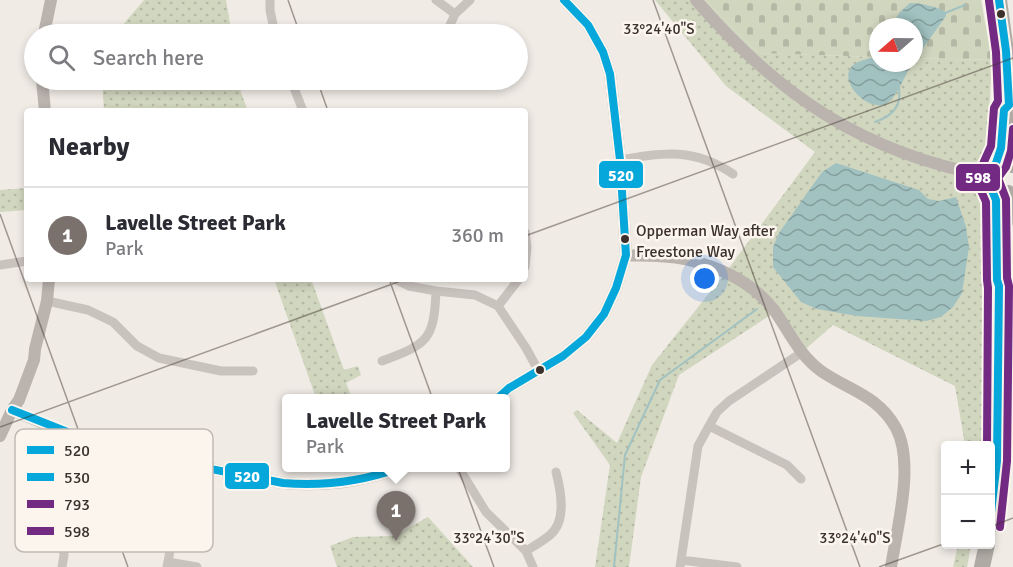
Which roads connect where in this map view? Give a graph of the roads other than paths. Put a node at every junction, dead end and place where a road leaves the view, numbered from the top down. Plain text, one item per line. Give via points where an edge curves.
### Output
1 (51, 0) edge
2 (270, 0) edge
3 (436, 0) edge
4 (470, 0) edge
5 (564, 0) edge
6 (696, 0) edge
7 (999, 0) edge
8 (455, 14) junction
9 (46, 24) edge
10 (273, 24) edge
11 (450, 24) edge
12 (43, 90) edge
13 (295, 90) edge
14 (1008, 105) junction
15 (45, 108) edge
16 (302, 108) edge
17 (1013, 159) edge
18 (620, 160) junction
19 (733, 174) dead end
20 (1002, 180) edge
21 (626, 255) junction
22 (24, 261) edge
23 (0, 265) edge
24 (49, 282) edge
25 (400, 282) edge
26 (517, 282) edge
27 (436, 291) junction
28 (47, 301) junction
29 (498, 306) junction
30 (801, 352) junction
31 (382, 361) dead end
32 (537, 370) junction
33 (253, 371) dead end
34 (503, 394) edge
35 (12, 410) junction
36 (709, 426) junction
37 (57, 429) edge
38 (0, 436) edge
39 (213, 470) edge
40 (386, 472) edge
41 (461, 472) edge
42 (556, 472) dead end
43 (801, 479) dead end
44 (993, 495) edge
45 (986, 549) edge
46 (526, 551) junction
47 (64, 552) edge
48 (168, 564) edge
49 (681, 564) edge
50 (62, 567) edge
51 (197, 567) edge
52 (533, 567) edge
53 (738, 567) edge
54 (891, 567) edge
55 (982, 567) edge

1 - 9 street
2 - 10 street
3 - 8 street
4 - 8 street
5 - 18 street via 588,25 610,74
6 - 20 street via 746,55 817,110 910,156
7 - 14 highway
8 - 11 street
12 - 15 street
13 - 16 street
14 - 17 highway via 1012,110
14 - 20 highway via 1004,110
18 - 19 street via 659,153 686,154 717,163
18 - 21 street
20 - 44 highway via 996,200 999,286
21 - 30 street via 688,259 726,272 762,295
21 - 32 street via 616,288 592,330 563,356
22 - 23 street
24 - 28 street
25 - 27 street
26 - 29 street
27 - 29 street via 475,295
27 - 31 street via 435,319 427,338
28 - 33 street via 88,310 113,322 137,346 159,358 221,371
28 - 35 street via 34,360
29 - 32 street
30 - 36 street via 729,401
30 - 54 street via 820,370 863,393 896,428 904,453 905,476
32 - 34 street
35 - 37 street
35 - 38 street
36 - 43 street via 787,465
36 - 49 street via 699,446
39 - 40 street via 303,484 349,481
41 - 46 street via 486,512
42 - 46 street via 561,492 557,527
45 - 55 highway
46 - 52 street
47 - 50 street
48 - 51 street
49 - 53 street

